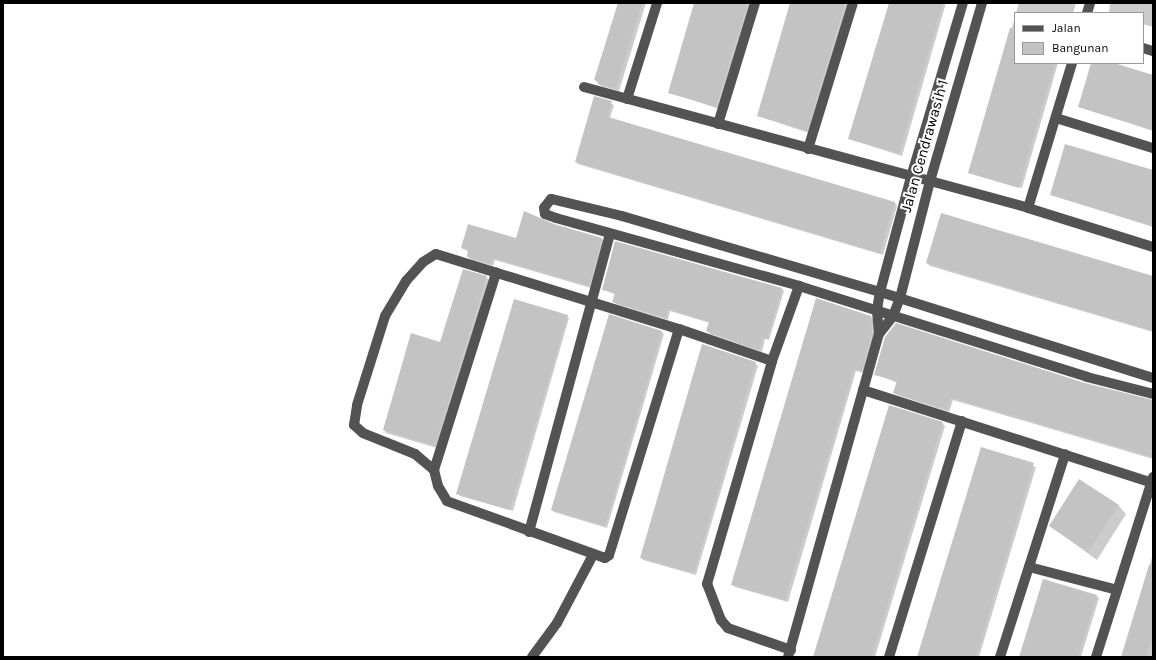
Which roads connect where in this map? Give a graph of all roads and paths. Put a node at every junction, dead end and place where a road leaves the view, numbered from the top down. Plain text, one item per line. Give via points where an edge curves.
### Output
1 (657, 3) edge
2 (755, 3) edge
3 (853, 3) edge
4 (963, 3) edge
5 (982, 3) edge
6 (1072, 64) edge
7 (584, 87) dead end
8 (627, 99) junction
9 (1056, 118) junction
10 (718, 124) junction
11 (1153, 148) edge
12 (808, 149) junction
13 (911, 177) junction
14 (930, 181) junction
15 (1028, 208) junction
16 (610, 234) junction
17 (1153, 246) edge
18 (496, 273) junction
19 (799, 286) junction
20 (880, 292) junction
21 (900, 298) junction
22 (590, 302) junction
23 (877, 310) junction
24 (894, 316) junction
25 (679, 329) junction
26 (878, 334) junction
27 (772, 361) junction
28 (1153, 378) edge
29 (863, 390) junction
30 (1153, 394) edge
31 (962, 421) junction
32 (1065, 454) junction
33 (434, 470) junction
34 (1152, 481) edge
35 (529, 532) junction
36 (592, 555) junction
37 (1029, 567) junction
38 (1117, 590) junction
39 (790, 653) edge
40 (532, 657) edge
41 (889, 657) edge
42 (1000, 657) edge
43 (1096, 657) edge

1 - 8 street
2 - 10 street
3 - 12 street
4 - 13 street, Jalan Cendrawasih 1
5 - 14 street, Jalan Cendrawasih 1
6 - 9 street
7 - 8 street
8 - 10 street
9 - 11 street
9 - 15 street
10 - 12 street
12 - 13 street
13 - 14 street
13 - 20 street, Jalan Cendrawasih 1
14 - 15 street
14 - 21 street, Jalan Cendrawasih 1
15 - 17 street
16 - 19 street
16 - 20 street via 549,216 544,214 544,208 551,199 622,216
16 - 22 street
18 - 22 street
18 - 33 street
18 - 33 street via 436,254 423,262 406,281 385,316 373,353 354,425 363,433 414,454
19 - 23 street
19 - 27 street
20 - 21 street
20 - 23 street, Jalan Cendrawasih 1
21 - 24 street, Jalan Cendrawasih 1
21 - 28 street
22 - 25 street
22 - 35 street
23 - 24 street
23 - 26 street, Jalan Cendrawasih 1
24 - 26 street
24 - 30 street via 1087,377
25 - 27 street
25 - 36 street via 610,556 605,558
26 - 29 street
27 - 39 street via 707,584 721,620 728,628
29 - 31 street
29 - 39 street
31 - 32 street
31 - 41 street
32 - 34 street
32 - 37 street
33 - 35 street via 438,486 447,501
34 - 38 street
35 - 36 street
36 - 40 street via 557,623
37 - 38 street
37 - 42 street
38 - 43 street

